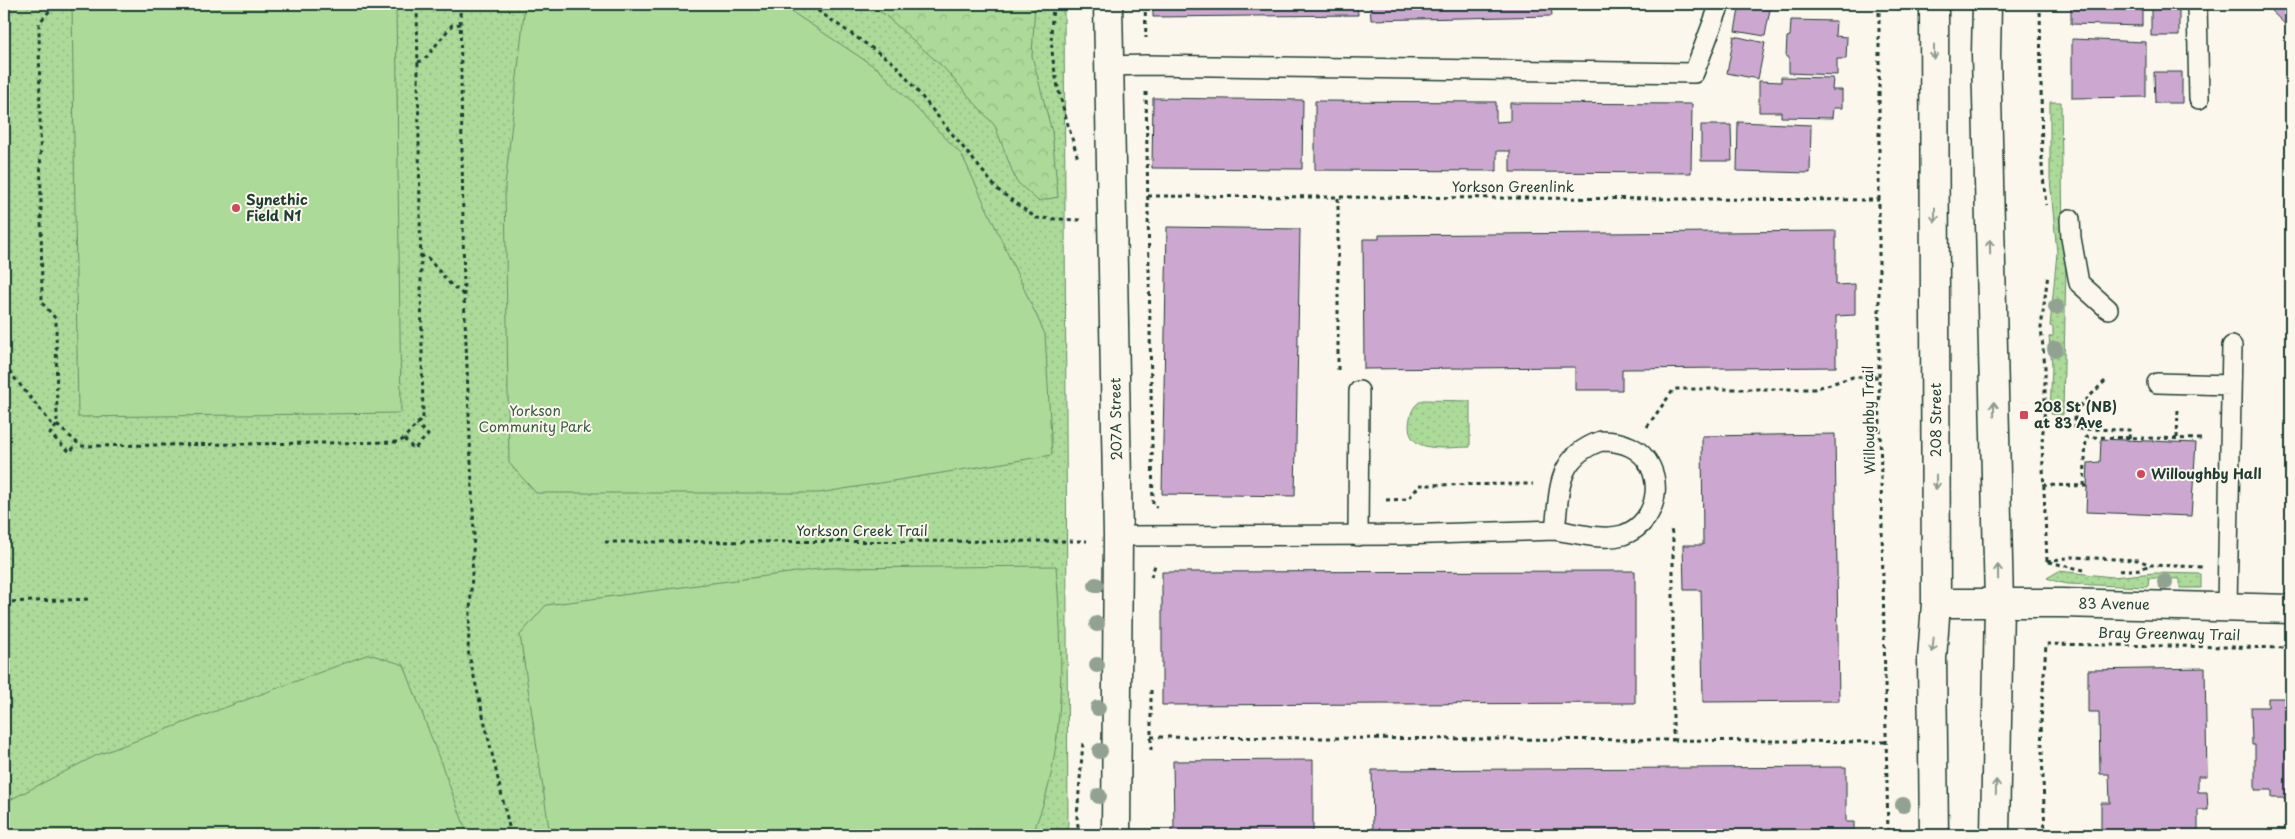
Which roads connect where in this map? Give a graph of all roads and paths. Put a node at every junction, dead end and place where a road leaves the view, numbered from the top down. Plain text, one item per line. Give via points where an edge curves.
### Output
1 (52, 4) edge
2 (417, 4) edge
3 (460, 4) edge
4 (803, 4) edge
5 (1054, 4) edge
6 (1108, 4) edge
7 (1146, 4) edge
8 (1720, 4) edge
9 (1879, 4) edge
10 (1934, 4) edge
11 (1987, 4) edge
12 (2040, 4) edge
13 (2197, 4) edge
14 (462, 24) junction
15 (418, 62) junction
16 (1146, 65) junction
17 (1110, 66) junction
18 (2198, 99) dead end
19 (1079, 163) dead end
20 (1148, 196) junction
21 (1338, 198) junction
22 (1879, 200) junction
23 (2047, 213) dead end
24 (2070, 218) dead end
25 (1088, 220) dead end
26 (420, 255) junction
27 (2048, 269) dead end
28 (464, 295) junction
29 (2108, 308) dead end
30 (2232, 346) dead end
31 (4, 366) edge
32 (1338, 375) dead end
33 (1880, 377) junction
34 (2105, 381) dead end
35 (2157, 382) dead end
36 (2231, 385) junction
37 (1359, 391) dead end
38 (2179, 400) dead end
39 (417, 424) junction
40 (1639, 425) dead end
41 (56, 427) junction
42 (1647, 428) junction
43 (71, 431) dead end
44 (1652, 434) dead end
45 (68, 435) junction
46 (2130, 438) junction
47 (2178, 438) junction
48 (404, 439) junction
49 (2212, 439) dead end
50 (77, 444) junction
51 (1632, 447) junction
52 (1540, 484) dead end
53 (2043, 485) junction
54 (1359, 501) junction
55 (1163, 507) dead end
56 (1670, 521) dead end
57 (1554, 530) junction
58 (1087, 533) dead end
59 (1118, 536) junction
60 (1358, 536) junction
61 (1086, 541) junction
62 (605, 542) dead end
63 (1086, 551) dead end
64 (1157, 560) dead end
65 (2047, 561) junction
66 (2151, 564) junction
67 (2227, 568) junction
68 (2087, 570) dead end
69 (2113, 571) dead end
70 (1151, 584) dead end
71 (91, 599) dead end
72 (4, 602) edge
73 (1936, 603) junction
74 (1999, 603) junction
75 (2227, 606) junction
76 (2291, 609) edge
77 (2291, 648) edge
78 (1151, 680) dead end
79 (1084, 734) dead end
80 (1151, 737) junction
81 (1674, 740) junction
82 (1886, 742) junction
83 (1150, 757) dead end
84 (511, 835) edge
85 (1079, 835) edge
86 (1116, 835) edge
87 (1888, 835) edge
88 (1934, 835) edge
89 (1995, 835) edge
90 (2045, 835) edge

1 - 41 path via 38,23 42,304 56,319
2 - 15 path
3 - 14 path
4 - 25 path via 814,8 895,64 998,190 1036,218
5 - 19 path via 1050,33 1055,75
6 - 17 main road, 207A Street
7 - 16 path
8 - 16 lane via 1694,73
9 - 22 path, Willoughby Trail
10 -> 73 main road, 208 Street
74 -> 11 main road
12 - 23 path via 2042,166
13 - 18 lane
14 - 15 path via 452,26 424,60
14 - 28 path
15 - 26 path
16 - 17 lane
16 - 20 path
17 - 59 main road, 207A Street
20 - 21 path, Yorkson Greenlink
20 - 55 path via 1153,506
21 - 22 path, Yorkson Greenlink
21 - 32 path
22 - 33 path, Willoughby Trail
24 - 29 lane via 2079,283
26 - 28 path via 427,257
26 - 39 path via 423,418
27 - 53 path via 2042,328 2046,406 2042,442
28 - 84 path via 474,534 468,651
30 - 36 lane
31 - 41 path
33 - 42 path via 1853,377 1814,389 1674,389
33 - 82 path, Willoughby Trail
34 - 46 path via 2075,411 2075,429 2130,430
35 - 36 lane
36 - 67 lane
37 - 54 lane
38 - 47 path
39 - 48 path via 409,429
39 - 48 path via 428,435 414,449
40 - 42 path
41 - 45 path
41 - 50 path via 50,434 70,452
42 - 44 path
42 - 51 path
43 - 45 path
45 - 50 path
46 - 47 path
46 - 53 path via 2086,437 2086,486
47 - 49 path
48 - 50 path via 400,442
51 - 57 lane via 1601,441 1573,456 1564,470
51 - 57 lane via 1644,457 1656,485 1649,515 1638,527 1609,537
52 - 54 path via 1420,486 1408,499
53 - 65 path
54 - 60 lane
56 - 81 path via 1673,540
57 - 60 lane
58 - 61 path
59 - 60 lane
59 - 61 path, Yorkson Creek Trail
59 - 86 main road, 207A Street
61 - 62 path, Yorkson Creek Trail
61 - 63 path
64 - 70 path
65 - 66 path via 2073,557 2138,560
65 - 68 path
66 - 67 path
66 - 69 path via 2140,569
67 - 75 lane
71 - 72 path
73 - 74 main road, 83 Avenue
73 -> 88 main road, 208 Street via 1932,659
74 - 75 main road, 83 Avenue
89 -> 74 main road
75 - 76 main road, 83 Avenue
77 - 90 path, Bray Greenway Trail via 2046,644 2041,722
78 - 80 path
79 - 85 path via 1077,817
80 - 81 path
80 - 83 path
81 - 82 path
82 - 87 path, Willoughby Trail

